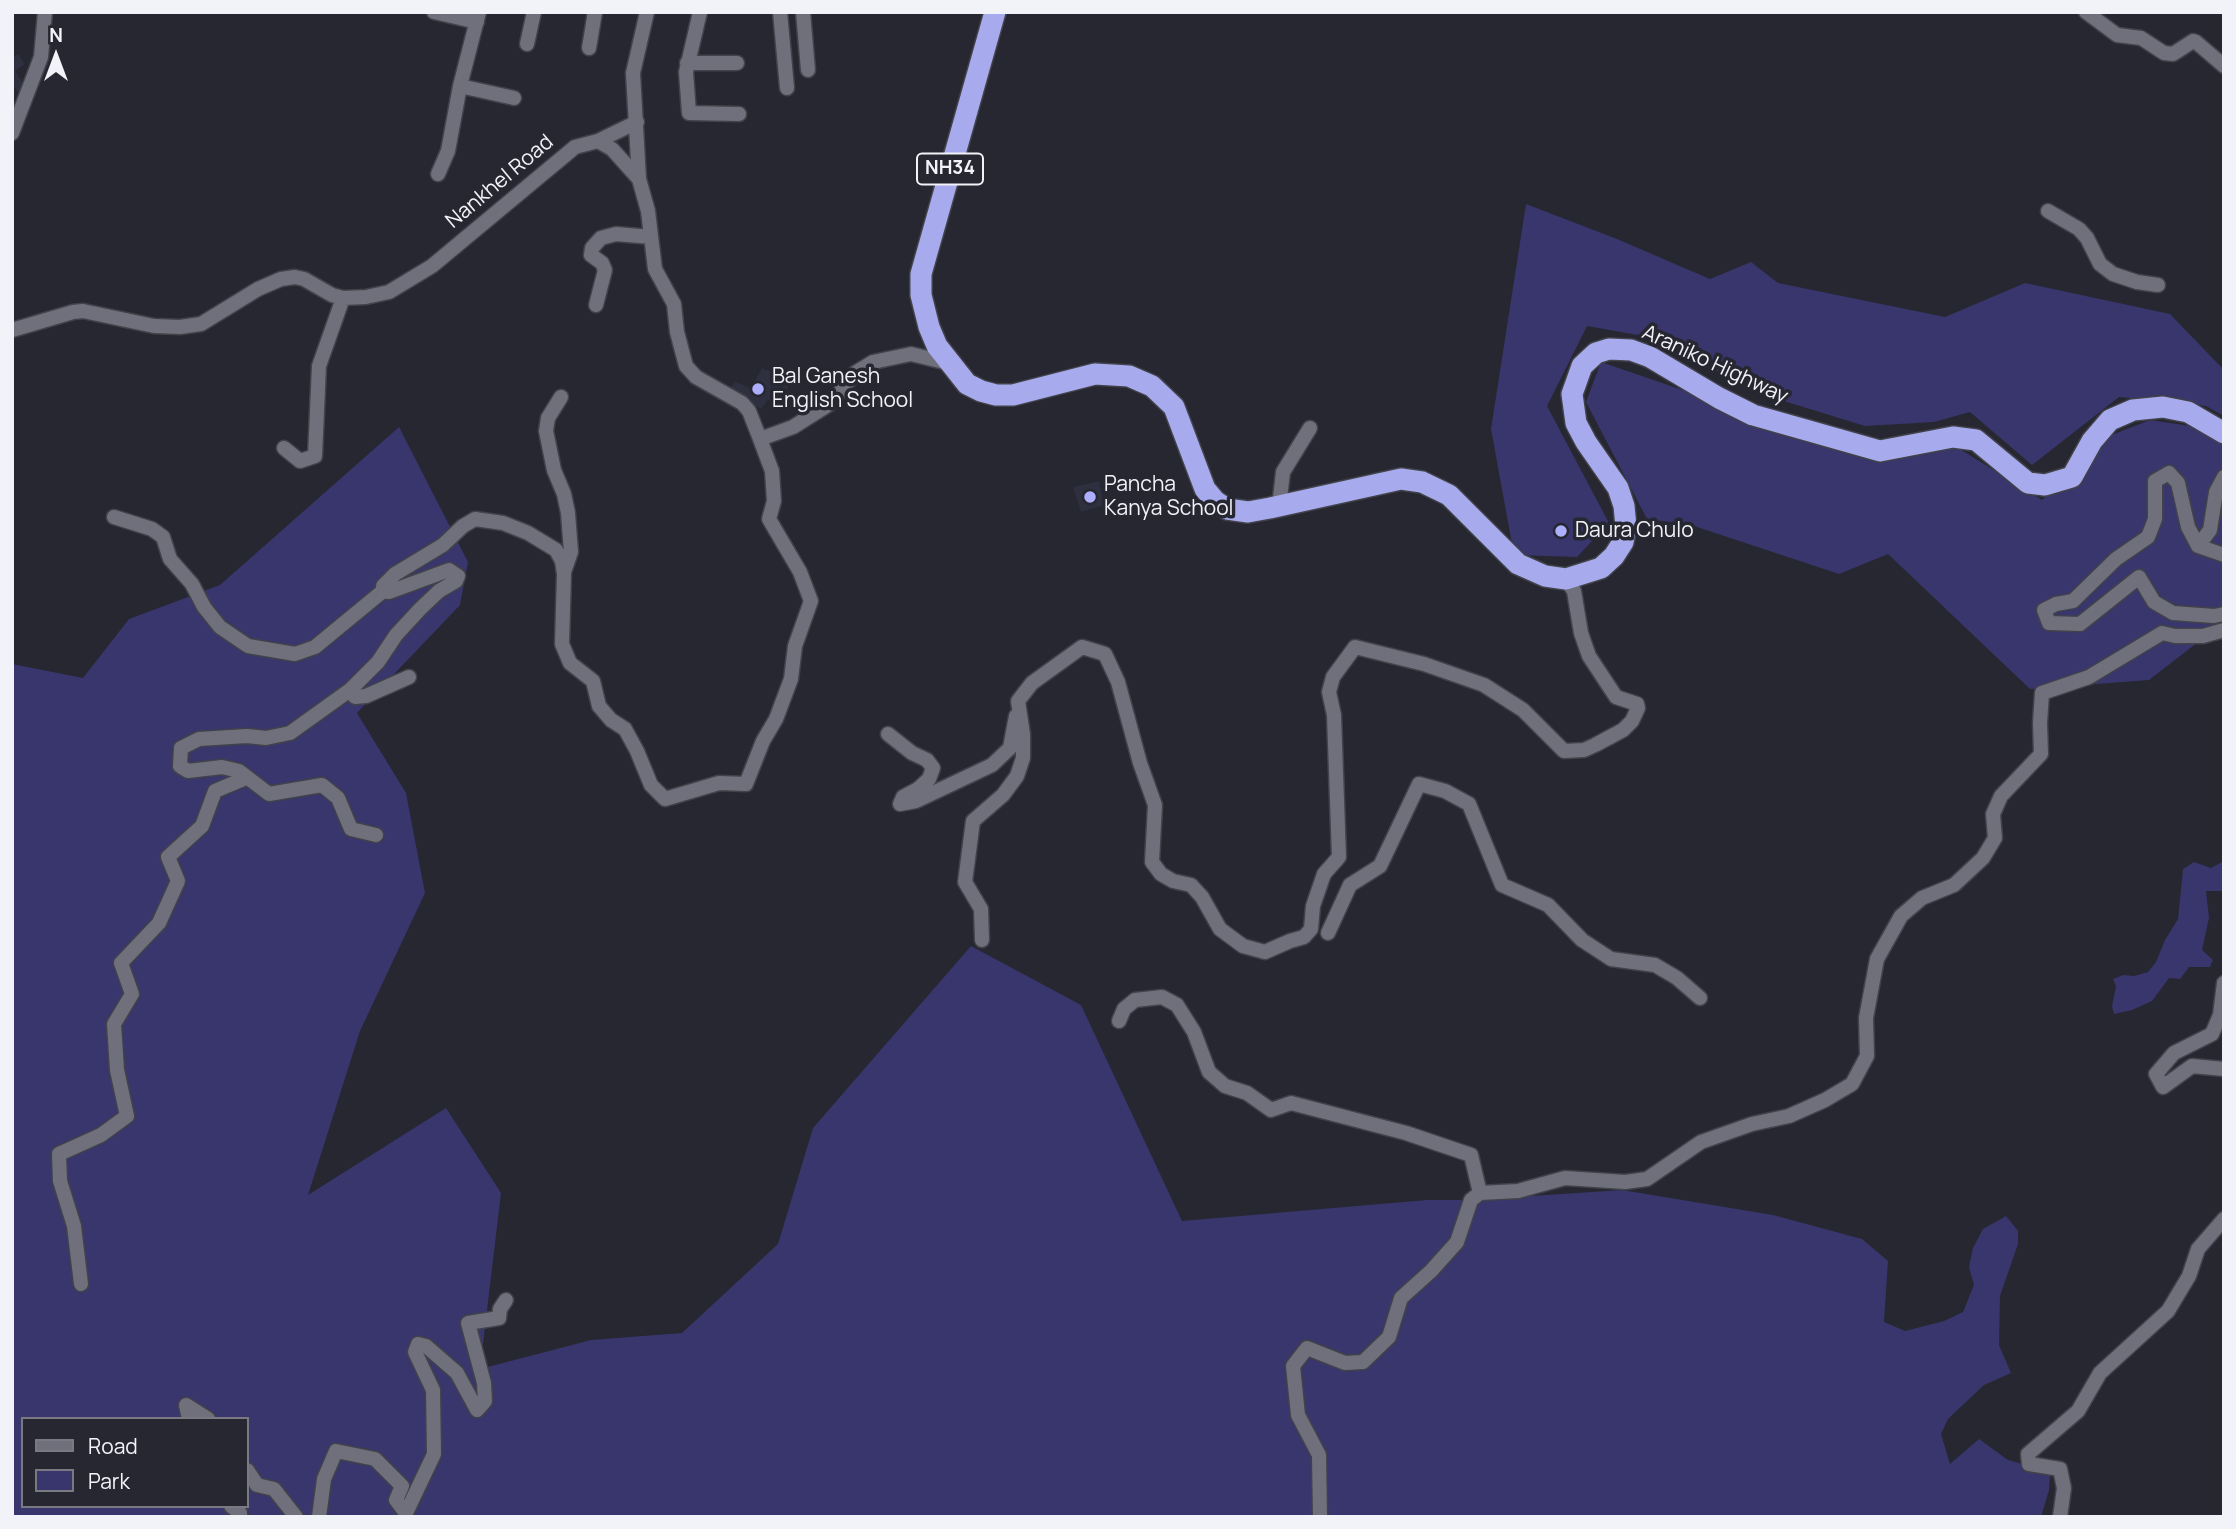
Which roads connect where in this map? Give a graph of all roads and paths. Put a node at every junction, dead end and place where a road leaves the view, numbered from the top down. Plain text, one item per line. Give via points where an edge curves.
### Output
1 (45, 12) edge
2 (434, 12) edge
3 (534, 12) edge
4 (595, 12) edge
5 (647, 12) edge
6 (700, 12) edge
7 (780, 12) edge
8 (803, 12) edge
9 (995, 12) edge
10 (2086, 12) edge
11 (478, 17) edge
12 (527, 44) dead end
13 (589, 48) dead end
14 (687, 63) junction
15 (737, 63) dead end
16 (2224, 66) edge
17 (808, 70) dead end
18 (460, 86) junction
19 (787, 88) dead end
20 (514, 98) dead end
21 (739, 114) dead end
22 (637, 122) junction
23 (12, 133) edge
24 (598, 141) junction
25 (438, 174) dead end
26 (639, 179) junction
27 (2048, 211) dead end
28 (651, 237) junction
29 (2158, 285) dead end
30 (343, 298) junction
31 (596, 305) dead end
32 (12, 330) edge
33 (948, 363) junction
34 (561, 397) dead end
35 (1310, 428) dead end
36 (2224, 433) edge
37 (760, 439) junction
38 (284, 448) dead end
39 (2224, 477) edge
40 (1279, 506) junction
41 (114, 517) dead end
42 (2198, 546) junction
43 (2224, 555) edge
44 (564, 574) junction
45 (1566, 579) junction
46 (383, 591) junction
47 (2224, 614) edge
48 (2224, 630) edge
49 (409, 677) dead end
50 (350, 690) junction
51 (1018, 701) junction
52 (888, 734) dead end
53 (246, 778) junction
54 (376, 835) dead end
55 (1328, 933) dead end
56 (982, 940) dead end
57 (2224, 983) edge
58 (1700, 998) dead end
59 (1119, 1021) dead end
60 (2224, 1069) edge
61 (1480, 1194) junction
62 (2224, 1219) edge
63 (81, 1284) dead end
64 (506, 1300) dead end
65 (189, 1417) edge
66 (205, 1417) edge
67 (248, 1472) edge
68 (296, 1517) edge
69 (319, 1517) edge
70 (1320, 1517) edge
71 (2060, 1517) edge

1 - 23 street via 41,57
2 - 11 street
3 - 12 street
4 - 13 street
5 - 22 street via 632,73
6 - 14 street
7 - 19 street
8 - 17 street
9 - 33 highway, NH34 via 921,274 929,327
10 - 16 street via 2117,35 2141,38 2164,53 2173,54 2196,42
11 - 18 street
14 - 15 street
14 - 21 street via 689,113
18 - 20 street
18 - 25 street via 448,151
22 - 24 street, Nankhel Road
22 - 26 street
24 - 26 street via 612,149
24 - 30 street, Nankhel Road via 575,147 432,266 389,292
26 - 28 street
27 - 29 street via 2079,229 2100,264 2113,274
28 - 31 street via 616,234 601,238 592,248 591,255 605,270
28 - 37 street via 655,269 674,304 686,366 750,411
30 - 32 street via 295,277 258,289 201,324 154,326 83,311
30 - 38 street via 319,366 315,456 300,461
33 - 37 street via 911,354 873,362 855,373 831,403 793,427
33 - 40 highway, NH34 via 967,384 996,395 1013,395 1095,374 1138,379 1174,407 1196,470 1215,501 1237,511
34 - 44 street via 546,431 570,534 571,552
35 - 40 street via 1283,472
36 - 45 highway, Araniko Highway via 2188,412 2163,407 2133,410 2110,420 2071,477 2045,485 2028,483 1976,440 1953,437 1880,452 1752,415 1650,357 1609,349 1595,353 1582,366 1572,394 1576,423 1618,488 1626,527 1623,542 1601,568
37 - 44 street via 772,471 774,501 769,519 811,601 795,646 791,679 746,784 719,783 665,799 651,785 625,729 598,706 593,681 570,663 562,645
39 - 42 street via 2216,492 2210,530
40 - 45 highway, NH34 via 1401,478 1422,482 1449,495 1518,564
41 - 46 street via 152,528 163,537 170,559 192,584 204,607 220,627 248,646 295,654 315,647
42 - 43 street
42 - 47 street via 2188,527 2178,483 2169,473 2155,481 2155,519 2148,537 2116,559 2073,601 2044,610 2049,623 2080,624 2139,577 2154,602 2173,613
44 - 46 street via 562,561 548,544 503,523 475,519 395,575
45 - 51 street via 1574,591 1589,656 1616,697 1637,704 1632,721 1595,746 1564,751 1523,710 1484,685 1355,647 1333,677 1329,692 1334,715 1339,857 1324,874 1311,929 1304,937 1265,952 1243,946 1220,929 1191,885 1161,874 1152,862 1155,806 1118,681 1105,654 1082,647 1032,683
46 - 50 street via 449,570 458,576 420,609
48 - 61 street via 2203,636 2162,633 2090,677 2042,693 2041,754 2001,796 1993,814 1995,838 1983,858 1954,885 1922,898 1901,916 1877,959 1866,1018 1867,1056 1852,1084 1789,1116 1701,1142 1647,1179 1564,1178 1518,1191
49 - 50 street via 366,696 355,697
50 - 53 street via 290,733 198,739 181,748 180,766 188,771 222,767
51 - 52 street via 1010,748 992,765 916,801 900,804 929,779 933,768
51 - 56 street via 1023,758 1017,776 973,821 968,849 965,882 981,909
53 - 54 street via 269,794 322,785 338,798 351,829
53 - 63 street via 215,791 202,826 168,857 178,881 159,923 121,963 132,994 114,1024 127,1116 101,1135 59,1154 60,1181 74,1226
55 - 58 street via 1350,885 1380,866 1419,784 1469,804 1502,885 1548,905 1582,940 1611,959 1655,965
57 - 60 street via 2221,1015 2212,1034 2174,1053 2156,1074 2163,1087 2192,1066
59 - 61 street via 1135,1000 1162,997 1177,1005 1194,1032 1209,1072 1225,1086 1247,1093 1270,1110 1291,1103 1406,1133 1471,1156
61 - 70 street via 1471,1200 1457,1242 1401,1298 1389,1337 1363,1362 1345,1363 1307,1348 1293,1366 1298,1415 1319,1455
62 - 71 street via 2198,1250 2168,1311 2100,1373 2078,1411 2028,1454 2029,1464 2060,1469 2064,1488
64 - 69 street via 499,1318 468,1323 484,1383 485,1401 477,1410 457,1373 418,1344 415,1352 433,1390 434,1454 405,1513 396,1500 402,1486 374,1459 336,1451 324,1479
65 - 66 street via 187,1405
67 - 68 street via 257,1485 274,1489

